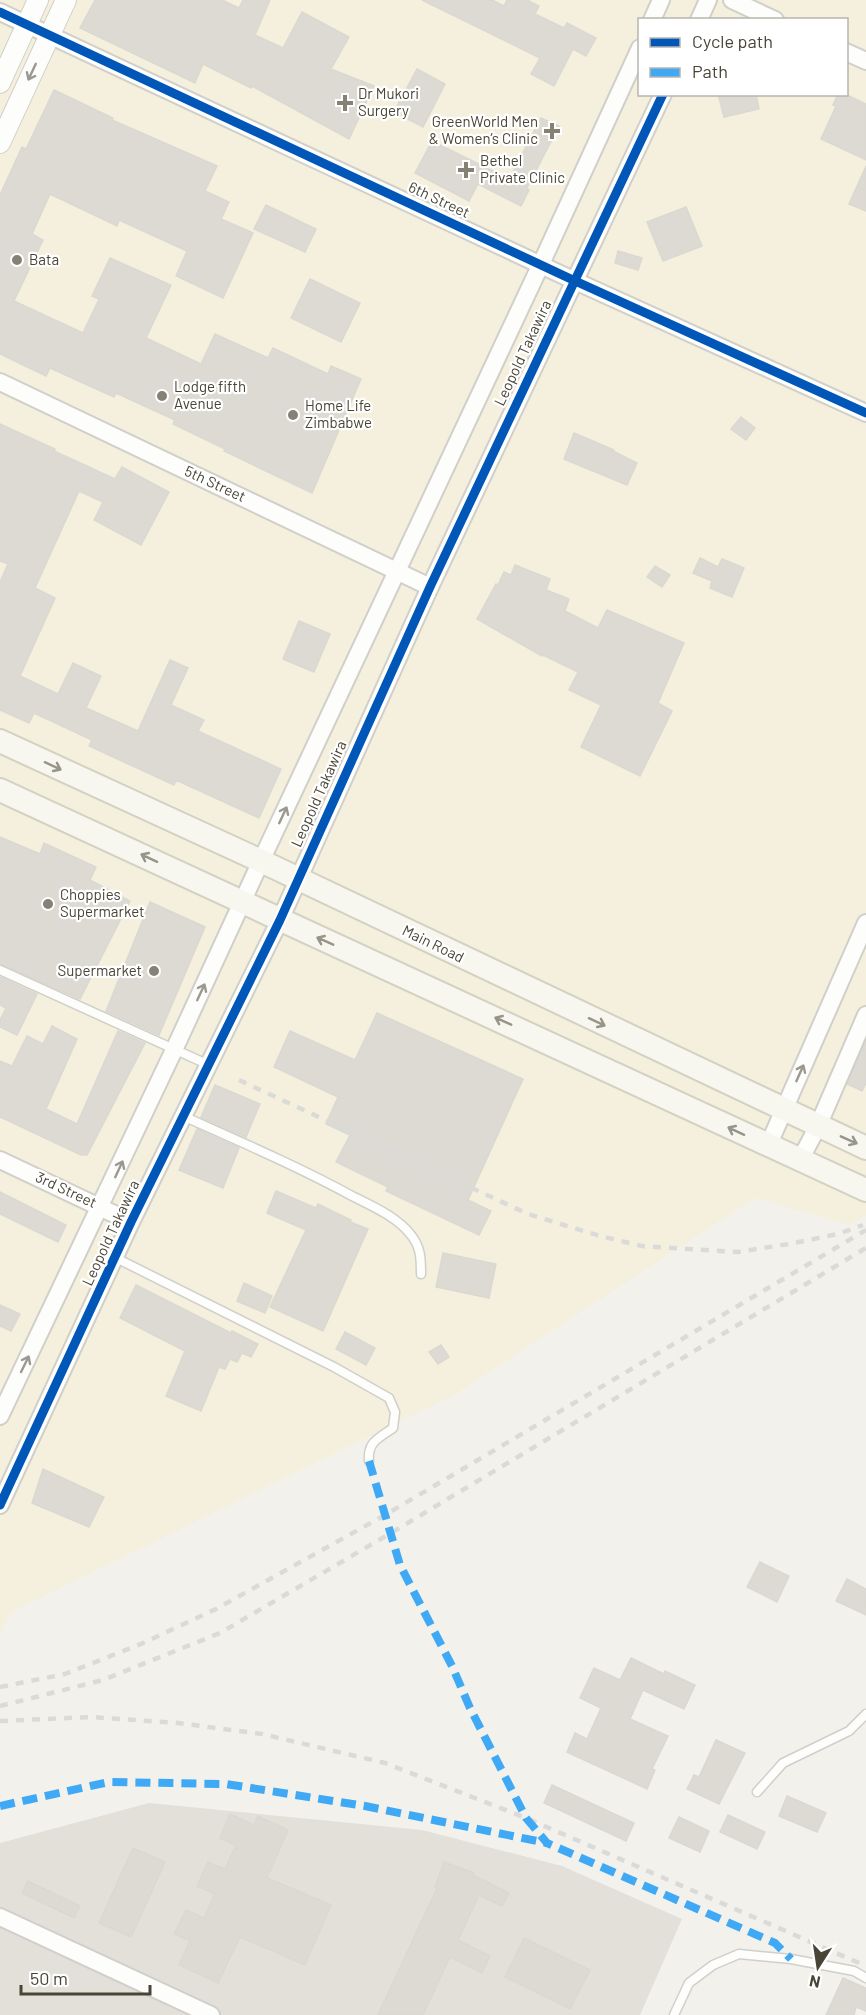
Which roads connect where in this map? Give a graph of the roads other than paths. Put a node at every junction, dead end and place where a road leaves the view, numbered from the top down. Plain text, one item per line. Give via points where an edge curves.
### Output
1 (38, 0) edge
2 (66, 0) edge
3 (661, 0) edge
4 (708, 0) edge
5 (732, 0) edge
6 (0, 12) edge
7 (653, 18) edge
8 (700, 18) edge
9 (771, 18) edge
10 (27, 24) junction
11 (50, 35) junction
12 (638, 50) edge
13 (848, 53) edge
14 (866, 61) edge
15 (0, 83) edge
16 (662, 96) edge
17 (0, 143) edge
18 (541, 264) junction
19 (573, 280) junction
20 (0, 382) edge
21 (866, 413) edge
22 (398, 570) junction
23 (430, 587) junction
24 (0, 741) edge
25 (0, 790) edge
26 (261, 861) junction
27 (297, 879) junction
28 (243, 902) junction
29 (280, 920) junction
30 (866, 923) edge
31 (861, 949) edge
32 (0, 970) edge
33 (566, 1007) junction
34 (866, 1015) edge
35 (546, 1041) junction
36 (174, 1050) junction
37 (208, 1065) junction
38 (784, 1110) junction
39 (183, 1116) junction
40 (818, 1126) junction
41 (768, 1146) junction
42 (866, 1148) edge
43 (0, 1160) edge
44 (800, 1160) junction
45 (866, 1190) edge
46 (101, 1206) junction
47 (131, 1222) junction
48 (116, 1258) junction
49 (421, 1274) dead end
50 (0, 1416) edge
51 (369, 1461) dead end
52 (0, 1505) edge
53 (866, 1714) edge
54 (757, 1792) dead end
55 (0, 1917) edge
56 (866, 1978) edge
57 (211, 2015) edge
58 (674, 2015) edge

1 - 10 street
2 - 11 street
3 - 7 street
4 - 8 street
5 - 9 street
6 - 10 street, 6th Street
10 - 11 street, 6th Street
10 - 15 street
11 -> 17 street
11 - 18 street, 6th Street
12 - 18 street, Leopold Takawira
13 - 14 street
16 - 19 street, Leopold Takawira
18 - 19 street, 6th Street
18 - 22 street, Leopold Takawira
19 - 21 street, 6th Street
19 - 23 street, Leopold Takawira
20 - 22 street, 5th Street
22 - 23 street, 5th Street
26 -> 22 street, Leopold Takawira
23 - 27 street, Leopold Takawira
24 -> 26 main road, Main Road
28 -> 25 main road
26 - 27 main road, Main Road
26 - 28 street, Leopold Takawira
27 - 29 street, Leopold Takawira
27 - 33 main road, Main Road
28 - 29 main road
36 -> 28 street, Leopold Takawira
35 -> 29 main road
29 - 37 street, Leopold Takawira
30 - 31 street
38 -> 31 street
32 - 36 lane
33 - 35 main road
33 -> 38 main road, Main Road
34 - 40 street
41 -> 35 main road
36 - 37 lane
46 -> 36 street, Leopold Takawira
37 - 39 street, Leopold Takawira
38 - 40 main road, Main Road
38 - 41 street
39 - 47 street, Leopold Takawira
39 - 49 lane via 321,1179 400,1224 419,1250
40 -> 42 main road, Main Road
40 - 44 street
41 - 44 main road
43 - 46 street, 3rd Street
44 - 45 main road
46 - 47 street, 3rd Street
50 -> 46 street, Leopold Takawira
47 - 48 street, Leopold Takawira
48 - 51 lane via 389,1398 395,1412 393,1428 374,1442 368,1452
48 - 52 street, Leopold Takawira
53 - 54 lane via 849,1731 783,1763
55 - 57 street
56 - 58 lane via 854,1971 802,1961 740,1954 713,1965 689,1983

